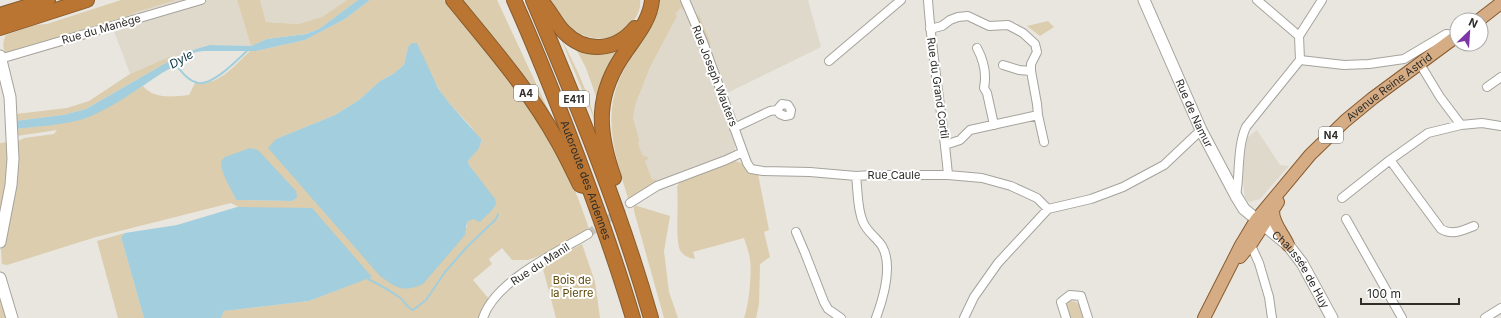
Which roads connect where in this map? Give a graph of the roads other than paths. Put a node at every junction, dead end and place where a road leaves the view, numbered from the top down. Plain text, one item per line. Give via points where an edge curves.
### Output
1 (48, 0) edge
2 (87, 0) edge
3 (201, 0) edge
4 (453, 0) edge
5 (514, 0) edge
6 (533, 0) edge
7 (540, 0) edge
8 (645, 0) edge
9 (652, 0) edge
10 (685, 0) edge
11 (901, 0) edge
12 (928, 0) edge
13 (1144, 0) edge
14 (1258, 0) edge
15 (1322, 0) edge
16 (1501, 3) edge
17 (1489, 12) edge
18 (0, 15) edge
19 (15, 23) junction
20 (0, 28) edge
21 (930, 29) junction
22 (1449, 35) edge
23 (1299, 36) junction
24 (0, 37) edge
25 (1449, 42) edge
26 (977, 48) dead end
27 (0, 58) edge
28 (1300, 60) junction
29 (829, 61) dead end
30 (1420, 64) junction
31 (1003, 65) dead end
32 (1031, 71) junction
33 (1501, 77) edge
34 (1487, 87) dead end
35 (777, 110) dead end
36 (1038, 115) junction
37 (994, 124) junction
38 (1461, 125) junction
39 (1501, 126) edge
40 (734, 128) junction
41 (1201, 130) junction
42 (1044, 142) dead end
43 (945, 145) junction
44 (743, 152) junction
45 (1390, 160) junction
46 (948, 175) junction
47 (856, 176) junction
48 (1292, 176) junction
49 (590, 187) junction
50 (1236, 196) junction
51 (1342, 198) dead end
52 (612, 200) junction
53 (630, 204) tunnel mouth
54 (1048, 209) junction
55 (1273, 211) junction
56 (1346, 219) dead end
57 (1260, 223) junction
58 (1474, 226) dead end
59 (796, 232) dead end
60 (588, 234) tunnel mouth
61 (1249, 239) junction
62 (0, 242) edge
63 (1288, 245) junction
64 (0, 279) edge
65 (1501, 308) edge
66 (12, 318) edge
67 (483, 318) edge
68 (633, 318) edge
69 (651, 318) edge
70 (840, 318) edge
71 (876, 318) edge
72 (964, 318) edge
73 (1066, 318) edge
74 (1088, 318) edge
75 (1204, 318) edge
76 (1272, 318) edge
77 (1332, 318) edge
78 (1402, 318) edge
79 (1485, 318) edge

1 - 18 highway
2 - 19 highway
3 - 27 street, Rue du Manège
4 - 49 highway, A4 via 532,101 558,141 580,185
5 - 49 highway, Autoroute des Ardennes / E411
6 - 52 highway, Autoroute des Ardennes / E411 via 568,82
7 - 8 highway via 570,38 600,47 614,45 630,34 641,19
9 - 52 highway via 646,22 608,83 602,110 606,154 618,190
10 - 40 street, Rue Joseph Wauters
11 - 29 street
12 - 21 street, Rue du Grand Cortil
13 - 41 street, Rue de Namur
14 - 23 street
15 - 23 street
16 - 17 main road
19 - 20 highway
19 - 24 street
21 - 32 street via 958,17 968,16 989,26 1008,25 1023,33 1035,44 1037,52
21 - 43 street, Rue du Grand Cortil
22 - 28 street via 1404,59 1344,65
23 - 28 street
25 - 30 main road, Avenue Reine Astrid / N4
26 - 37 street via 982,57 986,75 984,88
27 - 62 street via 9,88 13,148 13,170
28 - 50 street via 1246,126 1242,135
30 - 38 street
30 - 48 main road, Avenue Reine Astrid / N4 via 1345,121
31 - 32 street
32 - 36 street
33 - 34 street
35 - 40 street
36 - 37 street
36 - 42 street
37 - 43 street via 970,130 960,140
38 - 39 street via 1482,123
38 - 45 street via 1428,133
40 - 44 street, Rue Joseph Wauters
41 - 50 street, Rue de Namur
41 - 54 street via 1164,165 1136,181 1091,199
43 - 46 street, Rue du Grand Cortil
44 - 47 street, Rue Caule via 749,166 754,170
44 - 53 street via 657,186
45 - 51 street
45 - 58 street via 1441,229 1449,233
46 - 47 street, Rue Caule
46 - 54 street, Rue Caule via 982,178 1012,186 1037,198
47 - 71 street via 860,215 870,234 884,250 885,257 885,286
48 - 55 main road, Avenue Reine Astrid / N4
48 - 57 main road, Avenue Reine Astrid / N4
49 - 68 highway, Autoroute des Ardennes / E411
50 - 57 street, Rue de Namur via 1244,209
52 - 69 highway, Autoroute des Ardennes / E411
54 - 72 street via 998,263 974,297
55 - 57 main road, Avenue Reine Astrid / N4
55 - 63 main road via 1273,219
56 - 78 street
57 - 61 main road, N4
57 - 63 street, Chaussée de Huy
59 - 70 street via 824,302 828,309
60 - 67 street, Rue du Manil via 512,281 491,301
61 - 75 main road, N4
61 - 76 street via 1269,297
63 - 77 street, Chaussée de Huy via 1302,263
64 - 66 street
65 - 79 street
73 - 74 street via 1061,302 1070,295 1081,296

